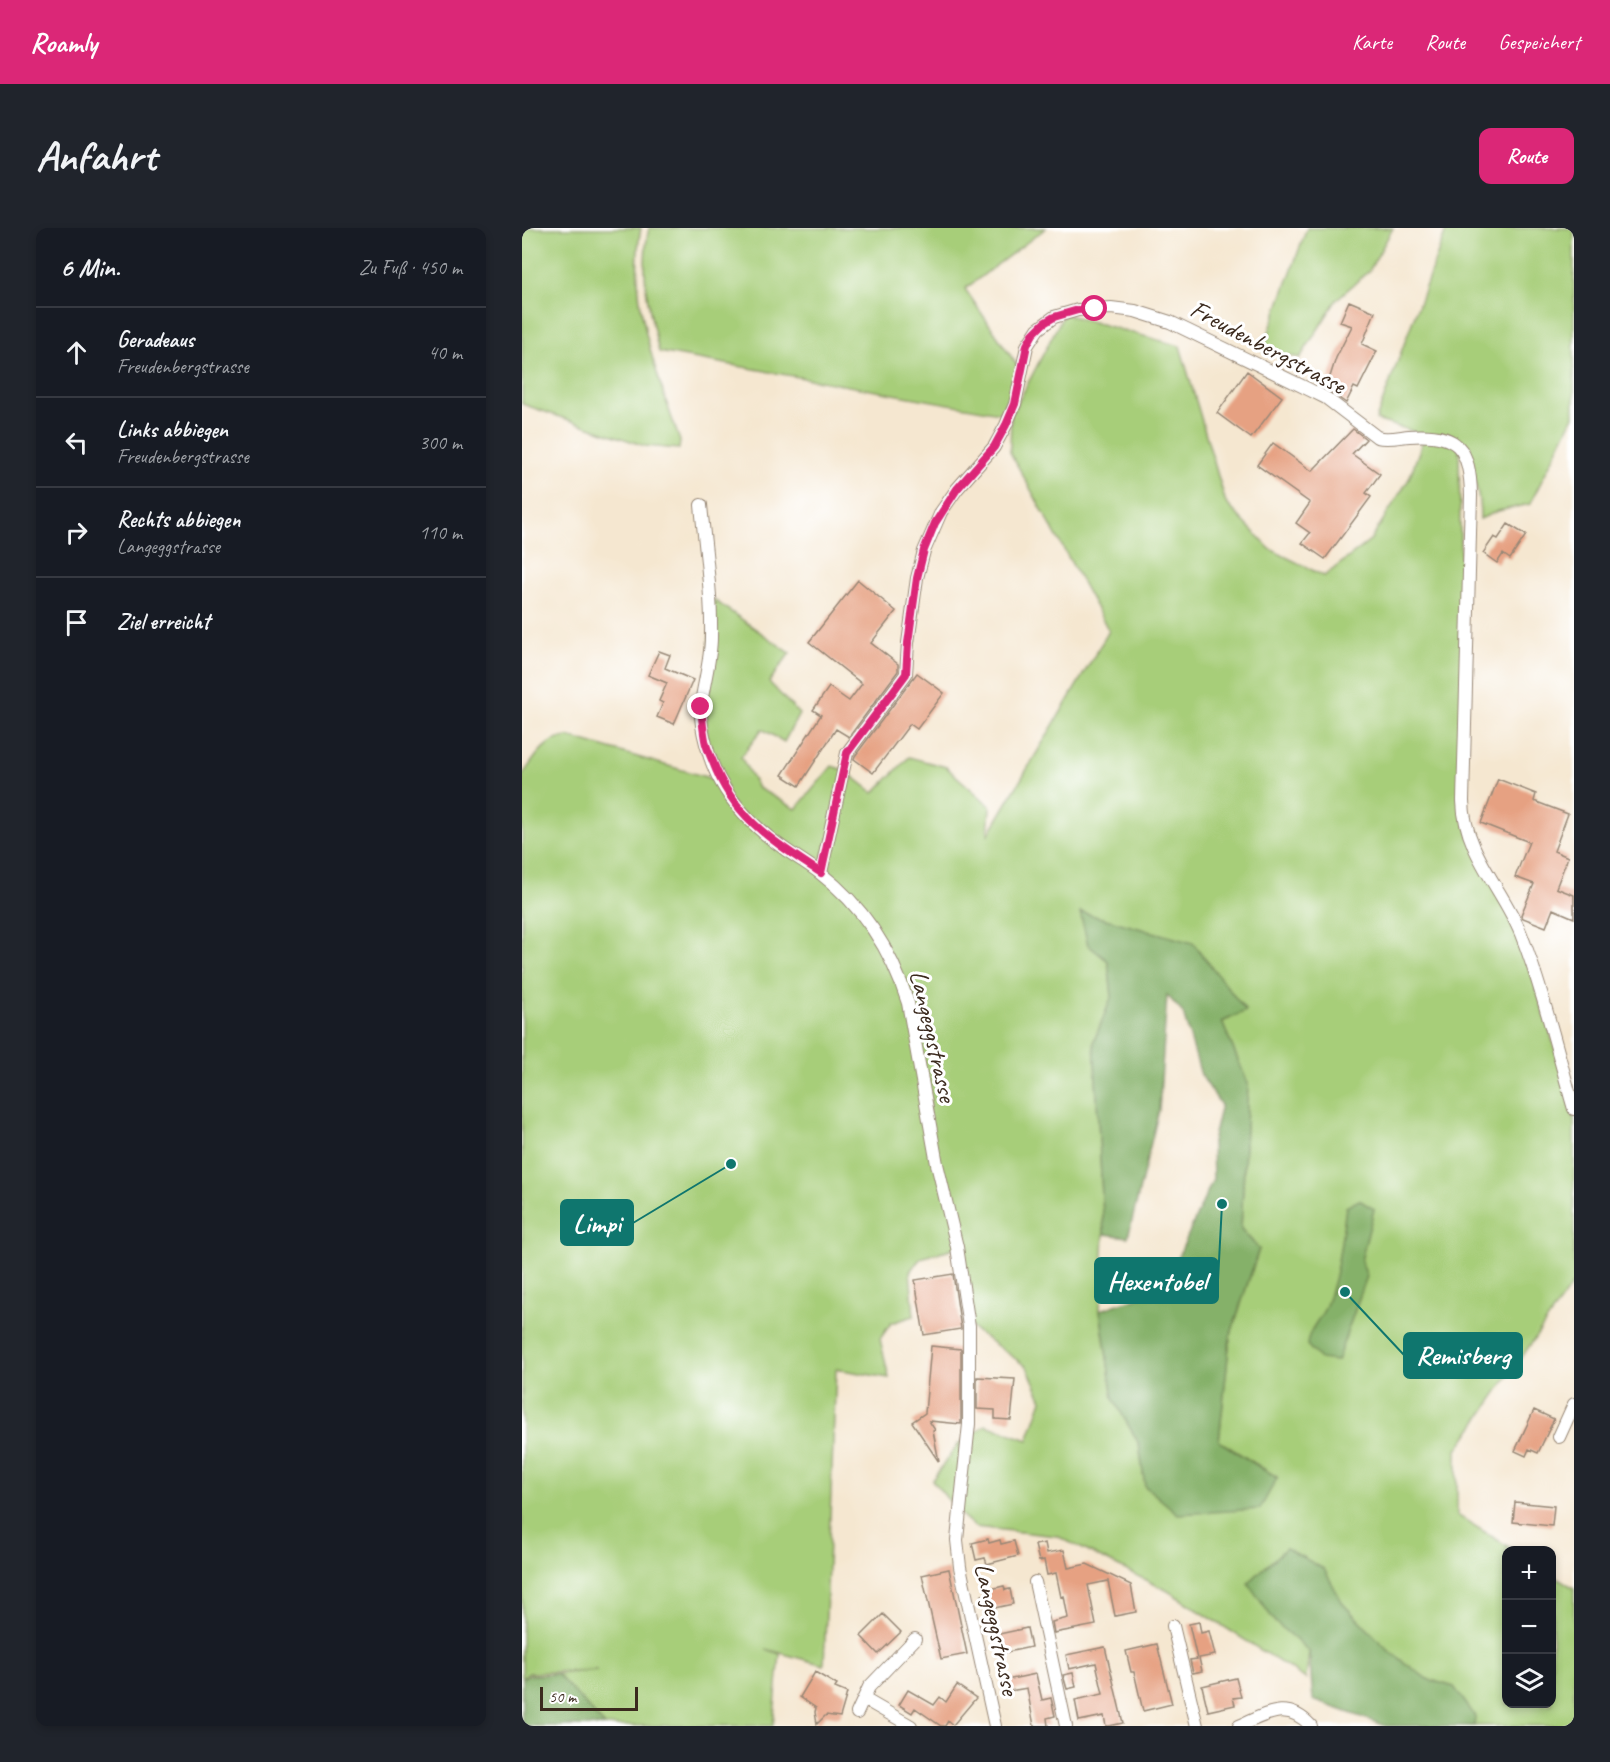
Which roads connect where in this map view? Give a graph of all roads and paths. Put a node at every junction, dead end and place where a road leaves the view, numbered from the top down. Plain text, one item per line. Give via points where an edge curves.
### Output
1 (701, 505) dead end
2 (821, 873) junction
3 (1574, 1109) edge
4 (1574, 1404) edge
5 (1559, 1437) dead end
6 (1035, 1582) dead end
7 (1173, 1626) dead end
8 (915, 1639) dead end
9 (864, 1699) junction
10 (857, 1713) dead end
11 (911, 1726) edge
12 (995, 1726) edge
13 (1066, 1726) edge
14 (1197, 1726) edge
15 (1241, 1726) edge
16 (1311, 1726) edge

1 - 2 street, Langeggstrasse via 711,598 711,639 701,707 705,742 720,782 750,822
2 - 3 street, Freudenbergstrasse via 847,753 906,674 924,550 941,512 994,447 1006,425 1030,340 1044,323 1078,310 1111,308 1151,315 1308,388 1377,437 1439,436 1455,444 1465,457 1470,478 1465,823 1528,954
2 - 12 street, Langeggstrasse via 873,929 890,956 908,1003 969,1326 969,1424 957,1540
4 - 5 street
6 - 13 street
7 - 14 street
8 - 9 street via 869,1686
9 - 10 street
9 - 11 street
15 - 16 street via 1282,1711 1300,1716

